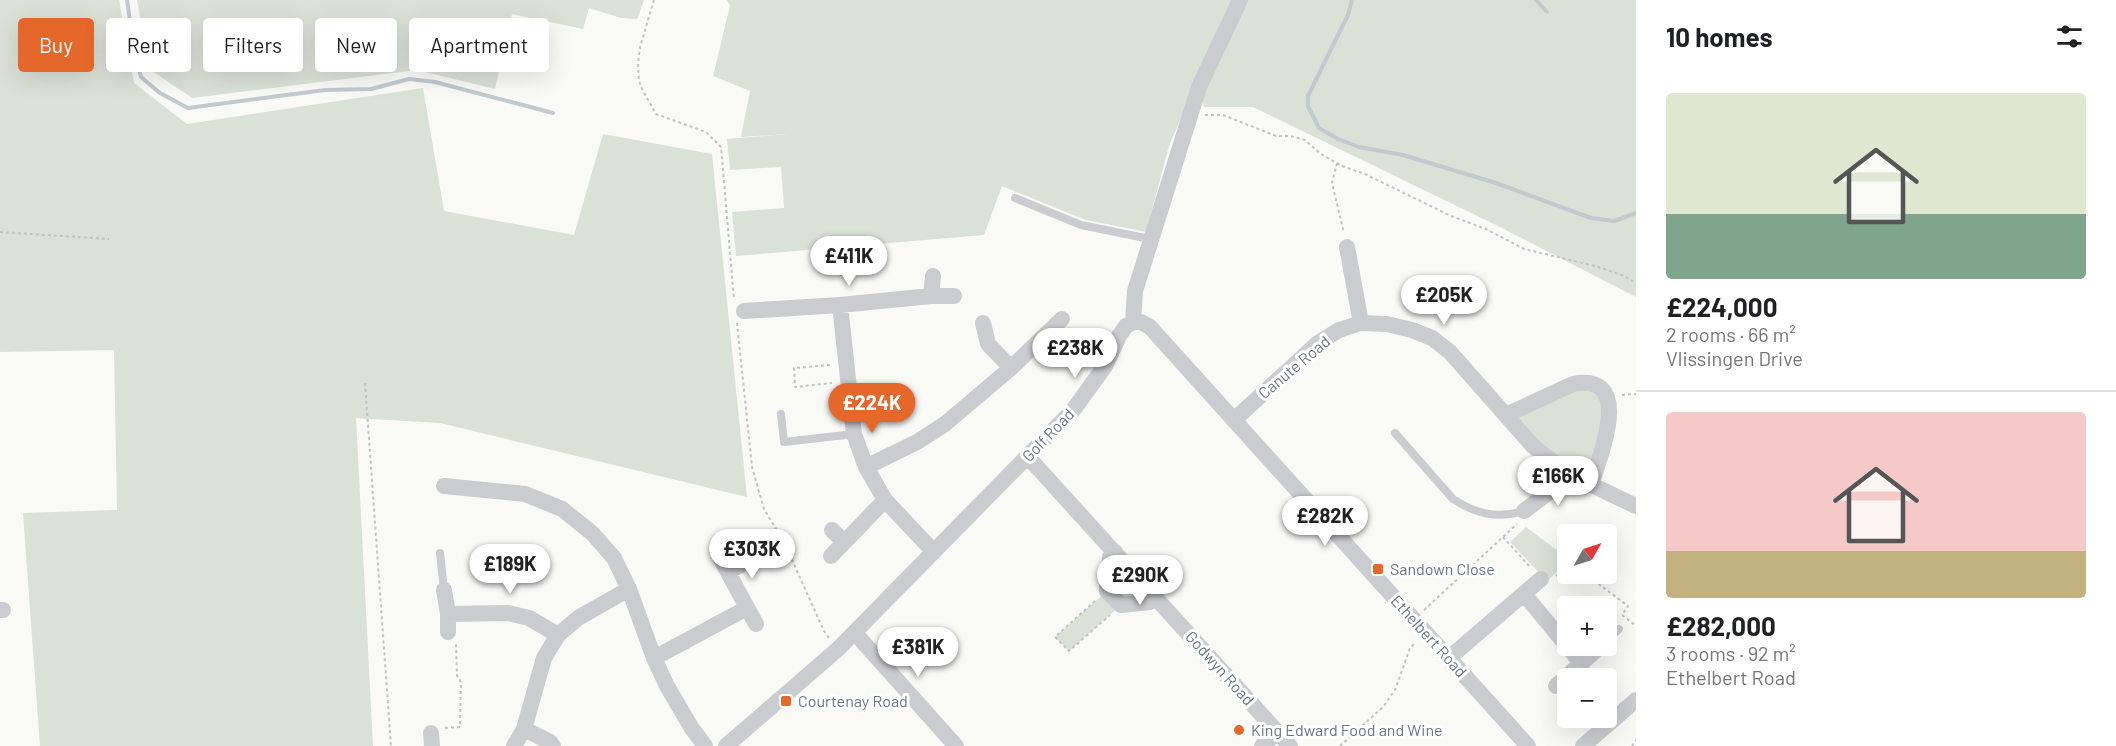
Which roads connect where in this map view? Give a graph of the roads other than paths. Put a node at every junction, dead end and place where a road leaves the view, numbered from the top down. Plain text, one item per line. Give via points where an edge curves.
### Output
1 (1240, 0) edge
2 (1015, 198) dead end
3 (1150, 239) junction
4 (1347, 247) road end
5 (933, 276) dead end
6 (931, 296) junction
7 (954, 296) dead end
8 (840, 305) junction
9 (744, 310) dead end
10 (1062, 319) dead end
11 (1133, 322) junction
12 (983, 323) dead end
13 (1360, 323) junction
14 (1011, 368) junction
15 (782, 414) dead end
16 (1506, 415) junction
17 (1234, 420) junction
18 (1395, 433) dead end
19 (854, 434) junction
20 (1028, 457) junction
21 (866, 467) junction
22 (1566, 472) junction
23 (1591, 485) junction
24 (444, 486) dead end
25 (885, 500) junction
26 (1636, 506) edge
27 (1524, 511) joint
28 (934, 552) junction
29 (1115, 552) junction
30 (440, 553) dead end
31 (718, 554) dead end
32 (831, 556) dead end
33 (1541, 579) dead end
34 (629, 589) junction
35 (444, 590) joint
36 (1524, 594) junction
37 (1156, 598) junction
38 (747, 608) junction
39 (448, 614) junction
40 (756, 624) dead end
41 (448, 632) road end
42 (855, 633) junction
43 (558, 635) junction
44 (1590, 656) edge
45 (654, 658) junction
46 (1449, 658) junction
47 (1582, 664) junction
48 (1556, 686) dead end
49 (1636, 700) edge
50 (524, 729) junction
51 (1278, 732) junction
52 (514, 746) edge
53 (553, 746) edge
54 (705, 746) edge
55 (726, 746) edge
56 (956, 746) edge
57 (1262, 746) edge
58 (1290, 746) edge
59 (1528, 746) edge
60 (1583, 746) edge

1 - 3 street via 1199,87
2 - 3 lane via 1081,225
3 - 11 street via 1135,291
4 - 13 street
5 - 6 street
6 - 7 street
6 - 8 street
8 - 9 street
8 - 19 street
10 - 14 street
11 - 17 street, Ethelbert Road via 1150,327
11 - 20 street, Golf Road via 1119,336 1105,366 1074,409
12 - 14 street via 988,344
13 - 16 street, Canute Road via 1387,324 1432,338
13 - 17 street, Canute Road via 1318,343
14 - 21 street via 945,424
15 - 19 lane via 784,442
16 - 22 street, Canute Road via 1533,446
16 - 23 street via 1573,384 1583,382 1599,388 1609,403 1609,427
17 - 46 street, Ethelbert Road
18 - 27 lane via 1461,504 1489,515
19 - 21 street
20 - 28 street, Golf Road
20 - 29 street, Godwyn Road
21 - 25 street
22 - 23 street, Canute Road
22 - 27 street via 1548,493
23 - 26 street, Canute Road
24 - 34 street via 525,494 562,510 592,532 614,558
25 - 28 street
25 - 32 street via 838,536
28 - 42 street, Golf Road
29 - 37 street, Godwyn Road
29 - 37 street via 1110,557 1107,591 1121,605
30 - 35 lane
31 - 38 street via 735,568
33 - 36 street
34 - 43 street via 578,618
34 - 45 street
35 - 39 street
36 - 46 street
36 - 47 street
37 - 51 street, Godwyn Road
38 - 40 street
38 - 45 street
39 - 41 street
39 - 43 street via 508,613 530,618
42 - 55 street, Golf Road
42 - 56 street
43 - 50 street via 544,658
44 - 47 street
45 - 54 street
46 - 59 street, Ethelbert Road
47 - 48 street
49 - 60 street
50 - 52 street
50 - 53 street
51 - 57 street
51 - 58 street, Godwyn Road

